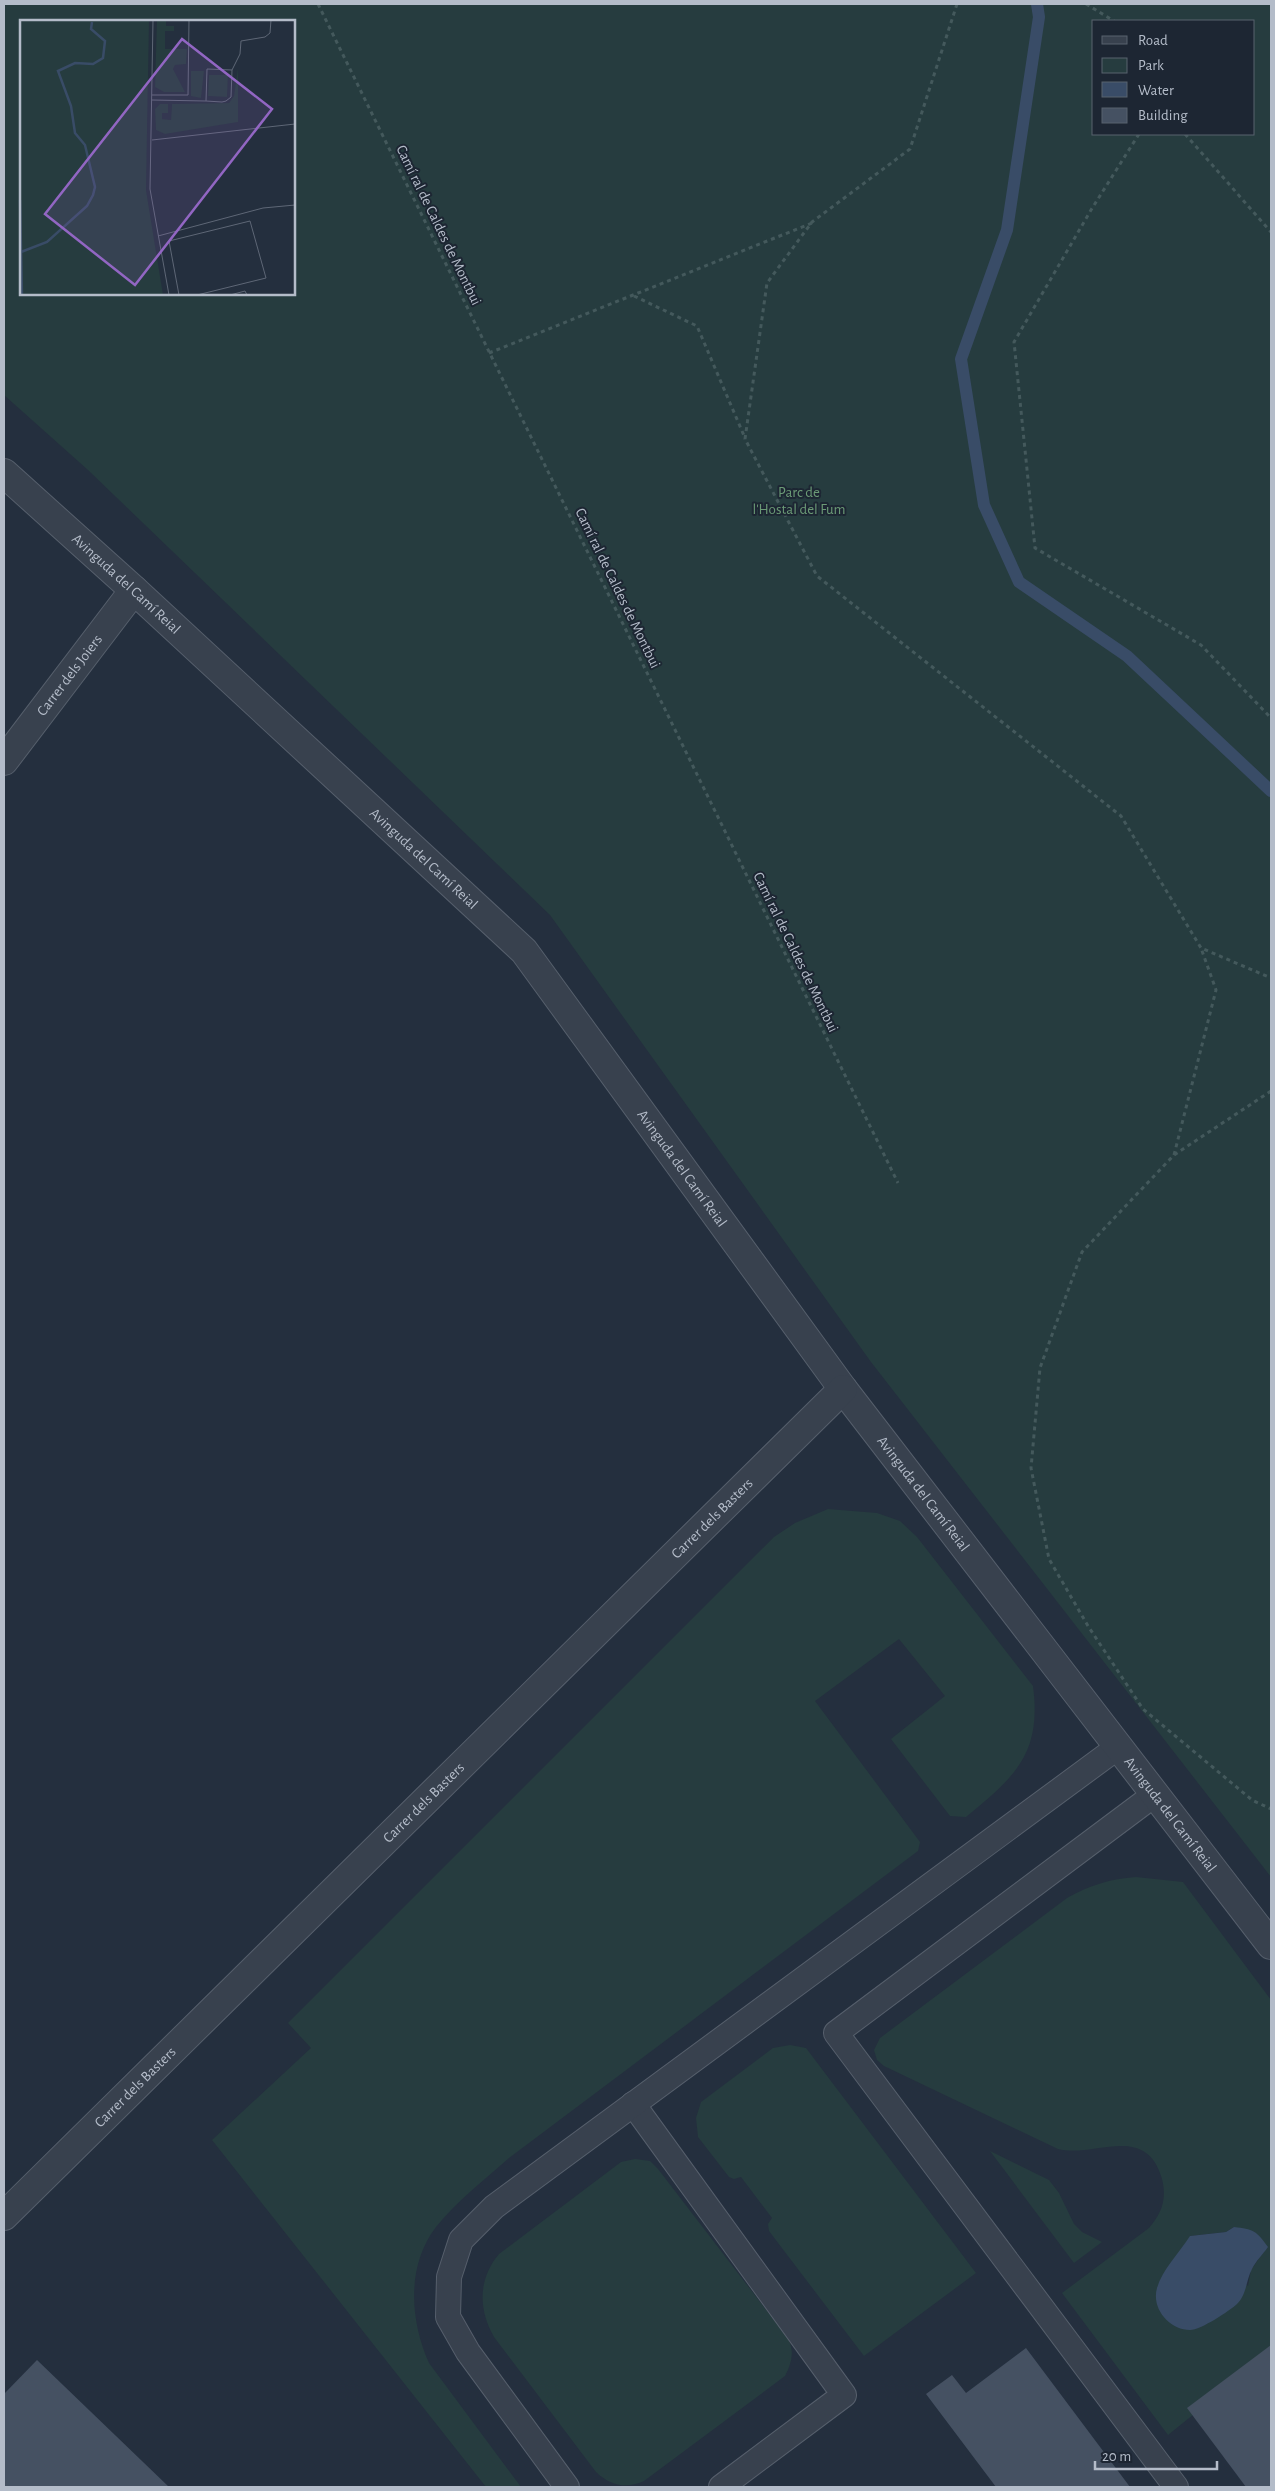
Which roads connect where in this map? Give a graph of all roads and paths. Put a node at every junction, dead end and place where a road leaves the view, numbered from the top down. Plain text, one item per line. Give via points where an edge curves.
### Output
1 (318, 4) edge
2 (957, 4) edge
3 (1086, 4) edge
4 (1112, 20) edge
5 (1138, 135) edge
6 (1186, 135) edge
7 (812, 222) junction
8 (1271, 232) edge
9 (634, 296) junction
10 (490, 353) junction
11 (745, 438) junction
12 (4, 473) edge
13 (134, 590) junction
14 (1271, 718) edge
15 (4, 761) edge
16 (1201, 948) junction
17 (1271, 978) edge
18 (1271, 1091) edge
19 (1174, 1156) junction
20 (898, 1183) dead end
21 (843, 1389) junction
22 (1118, 1747) junction
23 (1154, 1795) junction
24 (1271, 1810) edge
25 (1271, 1945) edge
26 (634, 2104) junction
27 (4, 2216) edge
28 (567, 2487) edge
29 (721, 2487) edge
30 (1176, 2487) edge

1 - 10 path, Camí ral de Caldes de Montbui
2 - 7 path via 910,149
3 - 4 path
5 - 14 path via 1014,342 1035,548 1201,645
6 - 8 path
7 - 9 path
7 - 11 path via 767,283
9 - 10 path
9 - 11 path via 697,326
10 - 20 path, Camí ral de Caldes de Montbui
11 - 16 path via 817,576 1121,816
12 - 13 street, Avinguda del Camí Reial
13 - 15 street, Carrer dels Joiers
13 - 21 street, Avinguda del Camí Reial via 524,951
16 - 17 path
16 - 19 path via 1216,990
18 - 19 path
19 - 24 path via 1082,1252 1040,1368 1031,1468 1050,1559 1088,1626 1142,1709 1252,1800
21 - 22 street, Avinguda del Camí Reial
21 - 27 street, Carrer dels Basters
22 - 23 street, Avinguda del Camí Reial
22 - 26 lane
23 - 25 street, Avinguda del Camí Reial
23 - 30 lane via 836,2033
26 - 28 lane via 494,2207 461,2240 449,2277 448,2317 453,2326 468,2352
26 - 29 lane via 844,2395

